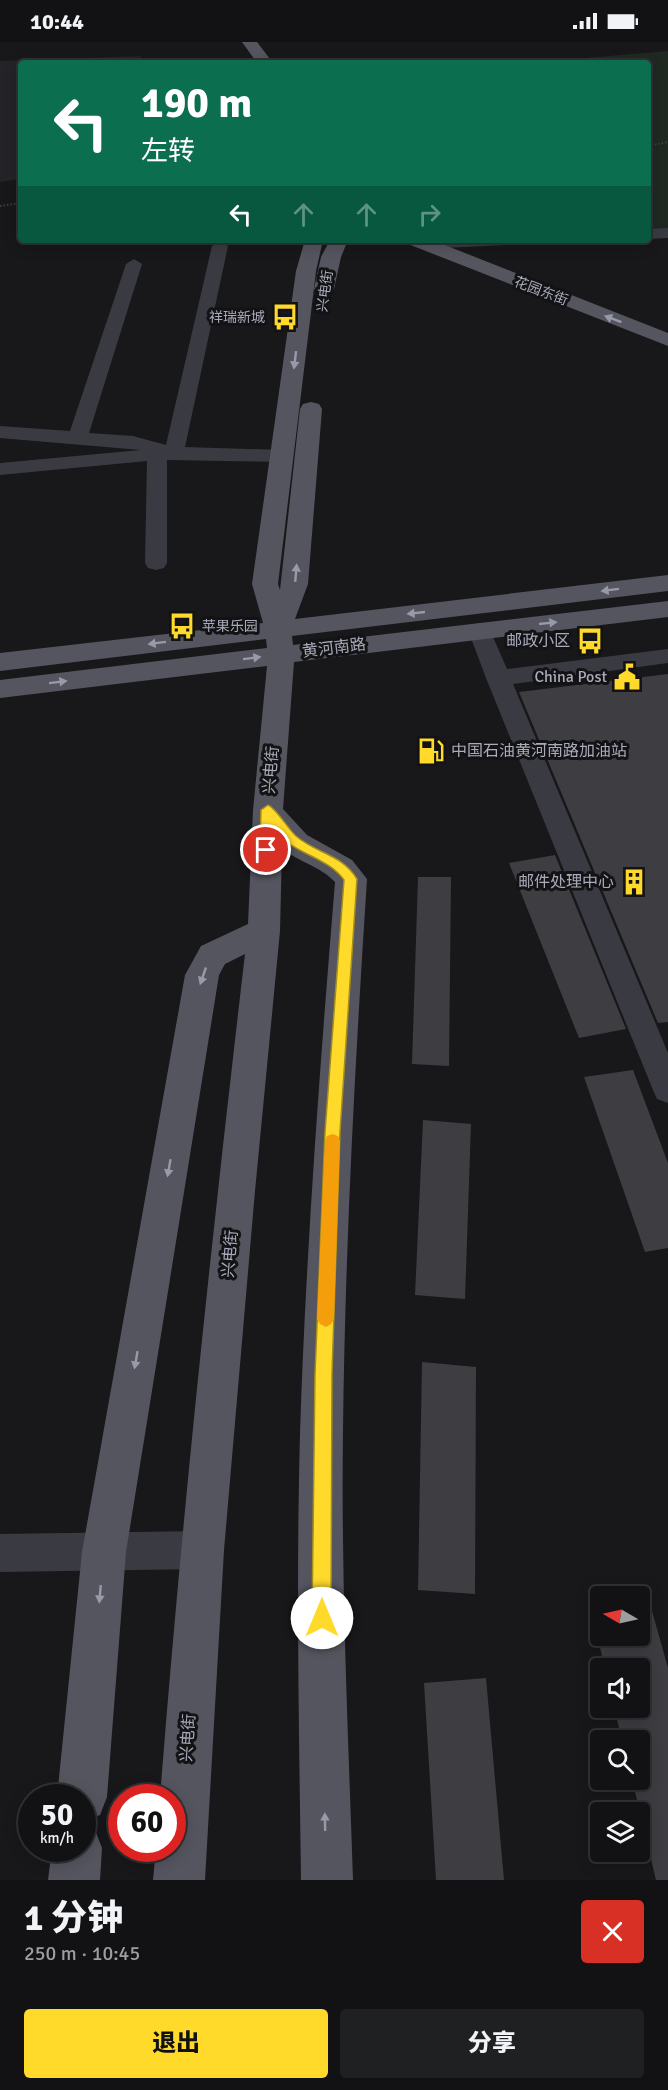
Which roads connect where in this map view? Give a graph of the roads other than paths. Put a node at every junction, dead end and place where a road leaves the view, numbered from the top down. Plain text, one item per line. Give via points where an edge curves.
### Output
1 (249, 42) edge
2 (268, 42) edge
3 (272, 59) edge
4 (668, 233) edge
5 (651, 234) edge
6 (313, 243) edge
7 (338, 243) edge
8 (422, 243) edge
9 (220, 246) dead end
10 (134, 264) dead end
11 (320, 330) dead end
12 (668, 340) edge
13 (314, 387) dead end
14 (0, 432) edge
15 (78, 438) junction
16 (166, 454) junction
17 (283, 456) junction
18 (306, 456) junction
19 (0, 469) edge
20 (156, 563) dead end
21 (668, 583) edge
22 (668, 609) edge
23 (474, 619) junction
24 (279, 641) junction
25 (668, 656) edge
26 (0, 662) edge
27 (498, 678) junction
28 (0, 689) edge
29 (268, 810) junction
30 (264, 931) junction
31 (668, 1090) edge
32 (202, 1550) junction
33 (104, 1552) junction
34 (0, 1553) edge
35 (83, 1784) edge
36 (76, 1862) edge
37 (74, 1880) edge
38 (179, 1880) edge
39 (327, 1880) edge

1 - 3 main road
2 - 3 main road
4 - 5 street
6 -> 17 main road, 兴电街 via 306,271
7 - 11 main road, 兴电街 via 326,273
12 -> 8 main road, 花园东街
9 - 16 street
10 - 15 street
13 - 18 main road, 兴电街
14 - 15 street
15 - 16 street via 134,442
16 - 17 street
16 - 19 street
16 - 20 street
17 - 18 main road
17 - 24 main road, 兴电街 via 265,584
24 -> 18 main road, 兴电街 via 295,584
21 -> 23 main road, 黄河南路
23 -> 22 main road, 黄河南路
23 - 24 main road, 黄河南路
23 - 27 street
24 -> 26 main road, 黄河南路
28 -> 24 main road, 黄河南路
24 - 29 main road, 兴电街
25 - 27 street
27 - 31 street
29 - 30 main road, 兴电街
39 -> 29 main road via 321,1640 323,1374 333,1132 351,879 340,866 294,841
30 - 32 main road, 兴电街
30 -> 33 main road via 213,955 202,975
32 - 33 street
32 - 38 main road, 兴电街
33 - 34 street
33 -> 35 main road
36 - 37 main road

